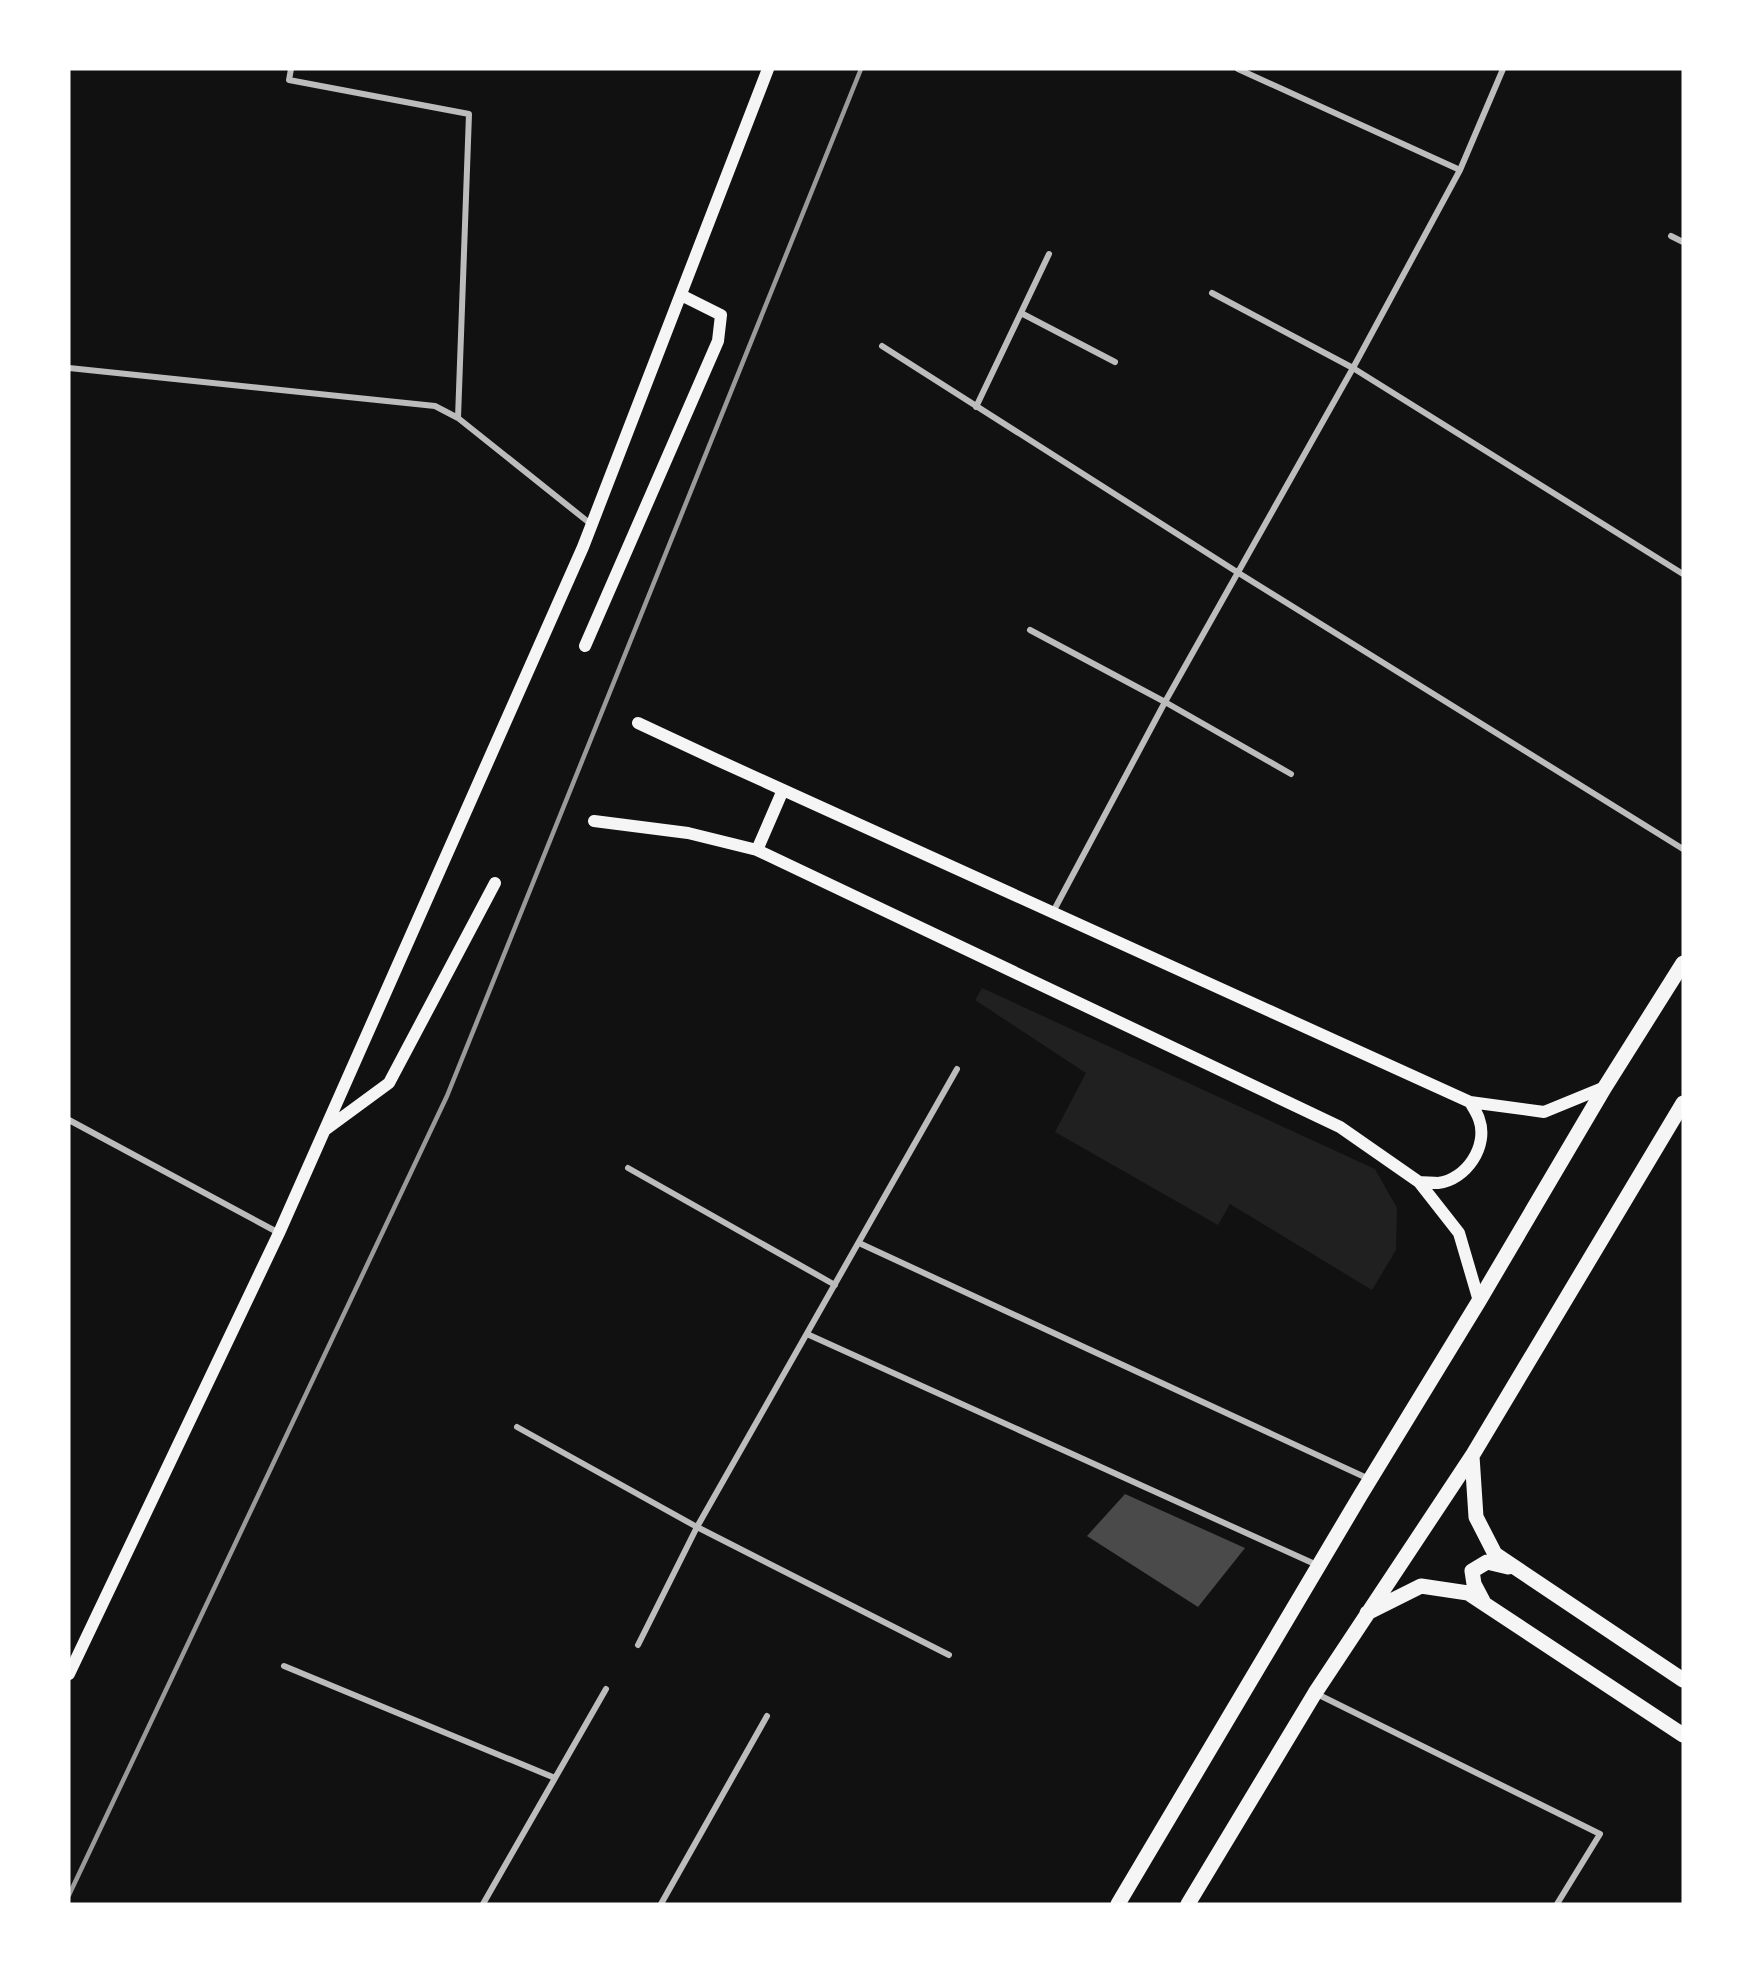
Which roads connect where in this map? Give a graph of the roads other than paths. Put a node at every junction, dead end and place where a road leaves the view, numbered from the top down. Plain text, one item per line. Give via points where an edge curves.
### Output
1 (291, 69) edge
2 (768, 69) edge
3 (1238, 69) edge
4 (1503, 69) edge
5 (1460, 170) junction
6 (1671, 236) dead end
7 (1683, 242) edge
8 (1048, 254) dead end
9 (1212, 292) dead end
10 (681, 295) junction
11 (1021, 313) junction
12 (882, 346) dead end
13 (1114, 362) dead end
14 (69, 368) edge
15 (1353, 368) junction
16 (976, 407) junction
17 (458, 418) junction
18 (592, 525) junction
19 (1237, 572) junction
20 (1683, 574) edge
21 (1030, 630) dead end
22 (585, 646) dead end
23 (1165, 702) junction
24 (638, 723) dead end
25 (1291, 774) dead end
26 (783, 790) junction
27 (594, 821) dead end
28 (1683, 849) edge
29 (757, 850) junction
30 (495, 883) dead end
31 (1053, 912) junction
32 (1683, 963) edge
33 (957, 1069) dead end
34 (1605, 1087) junction
35 (1470, 1102) junction
36 (1683, 1103) edge
37 (69, 1120) edge
38 (324, 1130) junction
39 (628, 1168) dead end
40 (1419, 1182) junction
41 (279, 1233) junction
42 (859, 1243) junction
43 (835, 1285) junction
44 (1479, 1300) junction
45 (807, 1334) junction
46 (517, 1427) dead end
47 (1472, 1456) junction
48 (1370, 1479) junction
49 (697, 1527) junction
50 (1318, 1566) junction
51 (1517, 1569) junction
52 (1485, 1604) junction
53 (1367, 1613) junction
54 (638, 1646) dead end
55 (949, 1655) dead end
56 (284, 1666) dead end
57 (69, 1674) edge
58 (1683, 1680) edge
59 (606, 1689) dead end
60 (1315, 1693) junction
61 (767, 1716) dead end
62 (1683, 1735) edge
63 (555, 1778) junction
64 (483, 1904) edge
65 (661, 1904) edge
66 (1118, 1904) edge
67 (1188, 1904) edge
68 (1557, 1904) edge

1 - 17 street via 289,80 469,114
2 - 10 main road
3 - 5 street
4 - 5 street
5 - 15 street
6 - 7 street
8 - 11 street
9 - 15 street
10 - 18 main road
10 - 22 main road via 721,315 718,341
11 - 13 street
11 - 16 street
12 - 16 street
14 - 17 street via 435,406
15 - 19 street
15 - 20 street
16 - 19 street
17 - 18 street
18 - 38 main road
19 - 23 street
19 - 28 street
21 - 23 street
23 - 25 street
23 - 31 street
24 - 26 main road
26 - 29 main road
26 - 31 main road
27 - 29 main road via 688,833
29 - 40 main road via 1341,1127
30 - 38 main road via 389,1083
31 - 35 main road
32 - 34 main road
33 - 42 street
34 - 35 main road via 1544,1112
34 - 44 main road
35 - 40 main road via 1480,1120 1481,1141 1473,1160 1459,1175 1440,1183
36 - 47 main road
37 - 41 street
38 - 41 main road
39 - 43 street
40 - 44 main road via 1459,1233
41 - 57 main road
42 - 43 street
42 - 48 street
43 - 45 street
44 - 48 main road
45 - 49 street
45 - 50 street
46 - 49 street
47 - 51 main road via 1476,1517 1495,1554
47 - 53 main road
48 - 50 main road
49 - 54 street
49 - 55 street
50 - 66 main road
51 - 52 main road via 1487,1562 1472,1571
51 - 58 main road
52 - 53 main road via 1468,1593 1421,1586
52 - 62 main road
53 - 60 main road
56 - 63 street
59 - 63 street
60 - 67 main road
60 - 68 street via 1600,1834
61 - 65 street
63 - 64 street

